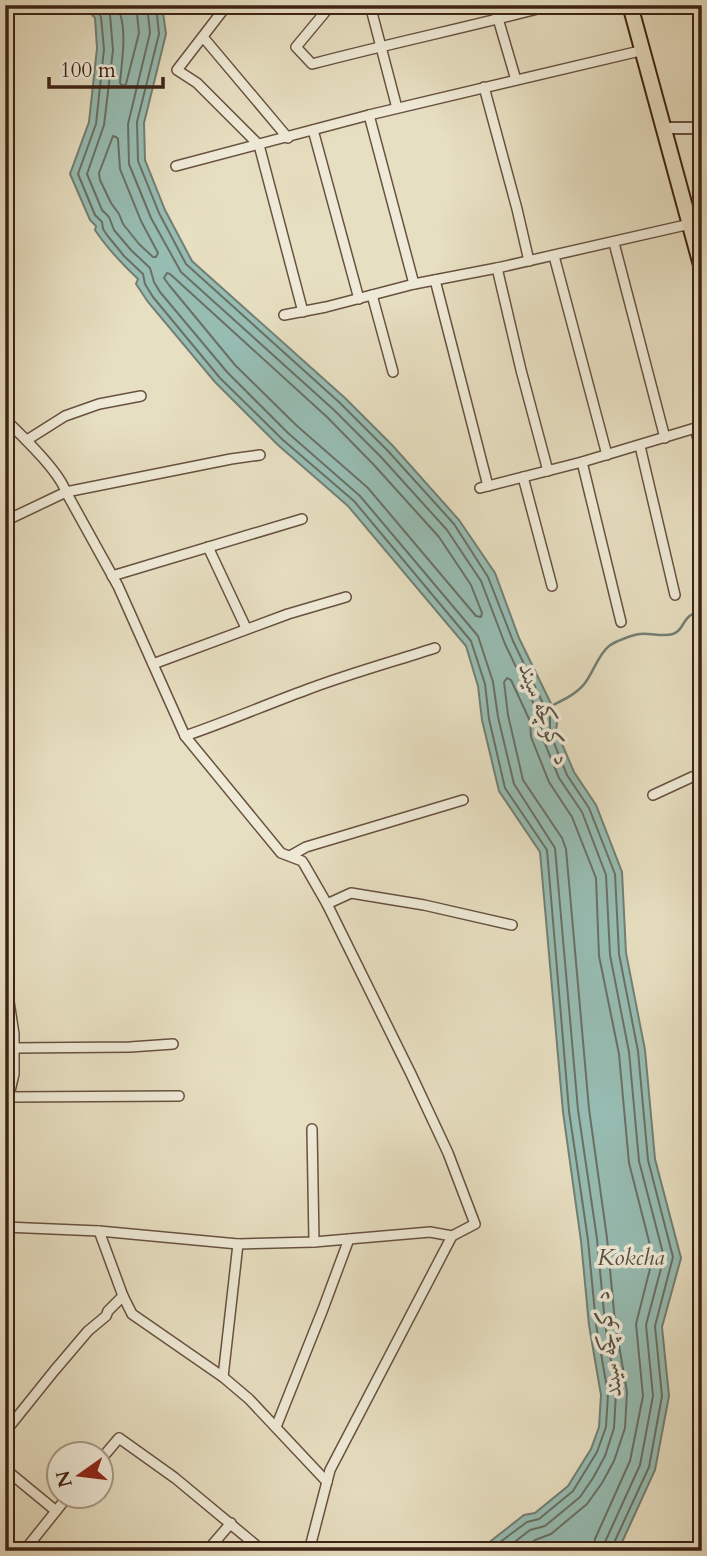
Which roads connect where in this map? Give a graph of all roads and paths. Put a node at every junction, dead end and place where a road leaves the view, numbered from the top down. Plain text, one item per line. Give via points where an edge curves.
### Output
1 (227, 5) edge
2 (331, 5) edge
3 (370, 5) edge
4 (494, 5) edge
5 (553, 5) edge
6 (630, 5) edge
7 (498, 20) junction
8 (203, 37) junction
9 (380, 46) junction
10 (643, 50) junction
11 (516, 80) junction
12 (484, 87) junction
13 (397, 108) junction
14 (369, 115) junction
15 (663, 128) junction
16 (702, 128) edge
17 (313, 130) junction
18 (288, 138) junction
19 (259, 145) junction
20 (176, 166) dead end
21 (696, 225) edge
22 (614, 243) junction
23 (554, 256) junction
24 (529, 261) junction
25 (497, 268) junction
26 (702, 269) edge
27 (435, 280) junction
28 (414, 284) junction
29 (372, 295) junction
30 (359, 299) junction
31 (303, 312) junction
32 (284, 315) dead end
33 (393, 372) dead end
34 (141, 396) dead end
35 (5, 419) edge
36 (698, 427) edge
37 (665, 438) junction
38 (27, 440) junction
39 (640, 446) junction
40 (702, 454) edge
41 (260, 455) dead end
42 (607, 455) junction
43 (582, 462) junction
44 (548, 471) junction
45 (523, 477) junction
46 (66, 492) junction
47 (302, 519) dead end
48 (5, 521) edge
49 (208, 547) junction
50 (113, 576) junction
51 (552, 586) dead end
52 (675, 594) dead end
53 (346, 597) dead end
54 (621, 622) dead end
55 (246, 628) junction
56 (435, 648) dead end
57 (153, 664) junction
58 (185, 736) junction
59 (702, 775) edge
60 (653, 795) dead end
61 (463, 800) dead end
62 (290, 856) junction
63 (327, 904) junction
64 (512, 925) dead end
65 (5, 976) edge
66 (10, 1035) edge
67 (173, 1044) dead end
68 (14, 1048) junction
69 (179, 1096) dead end
70 (9, 1097) junction
71 (5, 1112) edge
72 (312, 1129) dead end
73 (5, 1227) edge
74 (99, 1231) junction
75 (452, 1236) junction
76 (349, 1239) junction
77 (314, 1242) junction
78 (238, 1244) junction
79 (123, 1297) junction
80 (223, 1377) junction
81 (276, 1427) junction
82 (5, 1432) edge
83 (116, 1442) edge
84 (5, 1469) edge
85 (327, 1482) junction
86 (56, 1511) joint
87 (231, 1523) junction
88 (24, 1551) edge
89 (207, 1551) edge
90 (263, 1551) edge
91 (309, 1551) edge

1 - 8 street
2 - 9 street via 296,47 312,64
3 - 9 street
4 - 7 street
5 - 7 street
6 - 10 main road
7 - 9 street
7 - 11 street
8 - 18 street
8 - 19 street via 177,70 197,83
9 - 13 street
10 - 11 street
10 - 15 main road
11 - 12 street
12 - 13 street
12 - 24 street
13 - 14 street
14 - 17 street
14 - 28 street
15 - 16 street
15 - 21 main road
17 - 18 street
17 - 30 street
18 - 19 street
19 - 20 street
19 - 31 street
21 - 22 street
21 - 26 main road
22 - 23 street
22 - 37 street
23 - 24 street
23 - 42 street
24 - 25 street
25 - 27 street
25 - 44 street
27 - 28 street
27 - 45 street via 484,487
28 - 29 street
29 - 30 street
29 - 33 street
30 - 31 street
31 - 32 street
34 - 38 street via 65,416
35 - 38 street
36 - 37 street
36 - 40 street
37 - 39 street
38 - 46 street via 63,482
39 - 42 street
39 - 52 street
41 - 46 street
42 - 43 street
43 - 44 street
43 - 54 street
44 - 45 street
45 - 51 street
46 - 48 street
46 - 50 street
47 - 49 street
49 - 50 street
49 - 55 street
50 - 57 street
53 - 55 street
55 - 57 street
56 - 58 street via 310,688
57 - 58 street
58 - 62 street via 281,853
59 - 60 street
61 - 62 street via 306,847
62 - 63 street via 302,861
63 - 64 street via 351,893
63 - 75 street via 443,1142 475,1224
65 - 66 street
66 - 68 street
67 - 68 street
68 - 70 street via 15,1074
69 - 70 street
70 - 71 street
72 - 77 street
73 - 74 street
74 - 78 street
74 - 79 street
75 - 76 street via 430,1232
75 - 85 street
76 - 77 street
76 - 81 street
77 - 78 street
78 - 80 street
79 - 80 street via 132,1314
79 - 82 street via 88,1331
80 - 81 street
81 - 85 street
83 - 87 street via 119,1438
84 - 86 street
85 - 91 street
86 - 88 street
87 - 89 street
87 - 90 street

